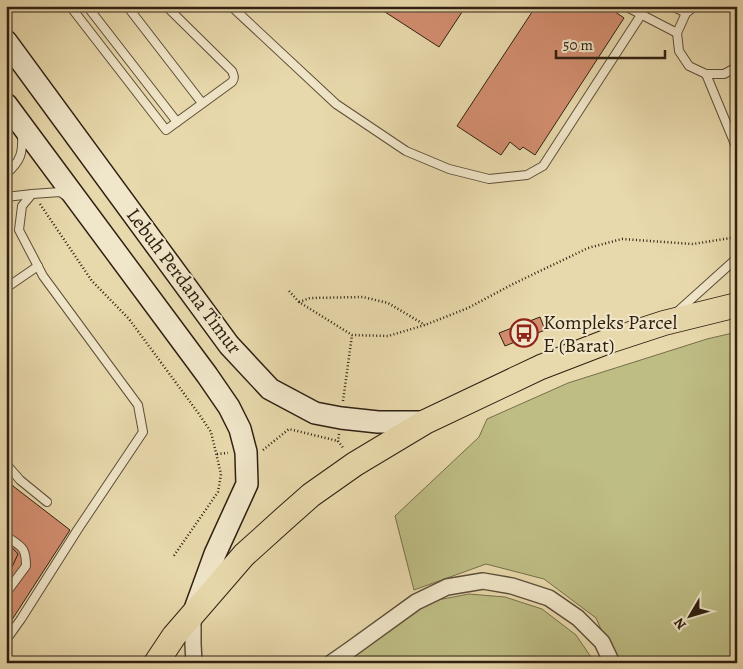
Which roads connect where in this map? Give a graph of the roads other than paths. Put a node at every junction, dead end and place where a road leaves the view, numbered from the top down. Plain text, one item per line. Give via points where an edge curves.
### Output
1 (70, 6) edge
2 (87, 6) edge
3 (127, 6) edge
4 (166, 6) edge
5 (231, 6) edge
6 (625, 6) edge
7 (672, 6) edge
8 (695, 6) edge
9 (729, 6) edge
10 (737, 10) edge
11 (686, 13) junction
12 (641, 15) junction
13 (677, 33) junction
14 (6, 41) edge
15 (737, 67) edge
16 (706, 74) junction
17 (202, 103) junction
18 (6, 104) edge
19 (177, 122) junction
20 (22, 124) junction
21 (737, 149) edge
22 (6, 174) edge
23 (32, 194) junction
24 (6, 197) edge
25 (84, 209) junction
26 (737, 258) edge
27 (38, 266) junction
28 (6, 288) edge
29 (737, 305) edge
30 (664, 323) junction
31 (425, 422) junction
32 (6, 464) edge
33 (47, 502) dead end
34 (6, 536) edge
35 (6, 593) edge
36 (193, 614) junction
37 (6, 640) edge
38 (156, 663) edge
39 (194, 663) edge
40 (332, 663) edge
41 (612, 663) edge

1 - 19 lane via 166,130
2 - 19 lane
3 - 17 lane
4 - 17 lane via 234,76 232,82
5 - 12 lane via 336,104 406,151 449,169 488,179 527,175 543,166
6 - 12 lane
7 - 11 lane
8 - 11 lane
9 - 10 lane
11 - 13 lane
12 - 13 lane
13 - 16 lane via 679,51 689,66
14 - 31 main road, Lebuh Perdana Timur via 229,345 270,389 315,413 378,422
15 - 16 lane via 724,74
16 - 21 lane
17 - 19 lane
18 - 20 main road, Lebuh Perdana Timur
20 - 22 lane via 21,156
20 - 25 main road, Lebuh Perdana Timur
23 - 24 lane
23 - 25 lane via 60,192
23 - 27 lane via 22,206 19,230
25 - 36 main road, Lebuh Perdana Timur via 207,375 240,428 246,452 247,484 215,554
26 - 30 lane
27 - 28 lane
27 - 37 lane via 138,405 143,432
29 - 30 main road
30 - 31 main road via 540,367
31 - 36 main road via 311,495 244,556
32 - 33 lane
34 - 35 lane via 25,551 26,566
36 - 38 main road
36 - 39 street
40 - 41 street via 416,602 447,587 482,581 512,586 549,598 578,618 602,642

